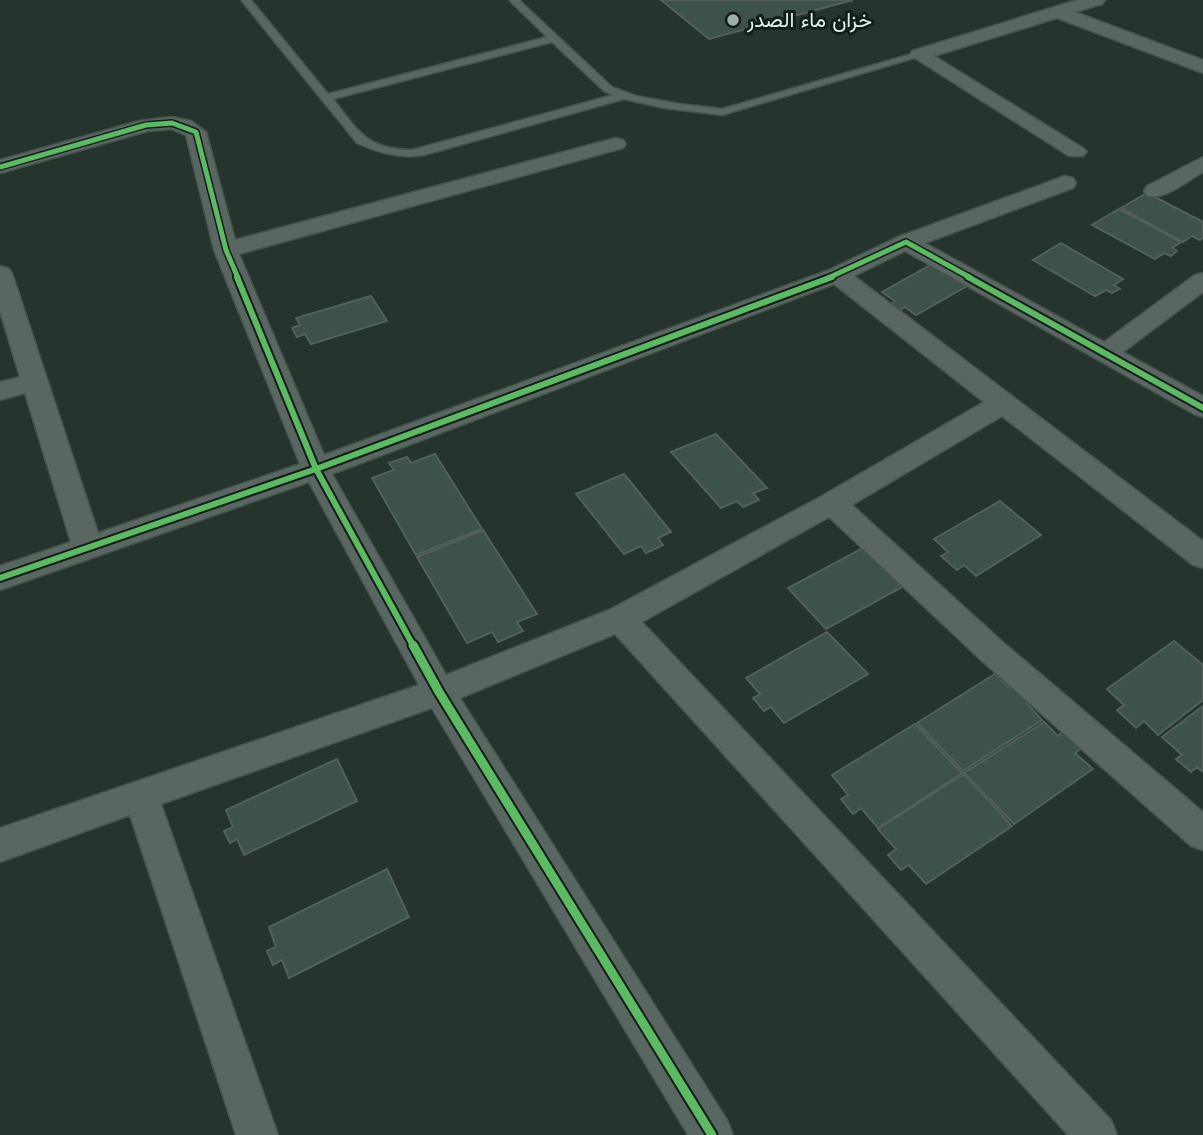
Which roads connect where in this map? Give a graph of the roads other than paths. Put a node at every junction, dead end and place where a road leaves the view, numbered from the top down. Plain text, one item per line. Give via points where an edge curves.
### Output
1 (246, 0) edge
2 (514, 0) edge
3 (1096, 0) edge
4 (1058, 12) junction
5 (554, 38) junction
6 (919, 55) junction
7 (1200, 63) edge
8 (622, 96) junction
9 (326, 98) junction
10 (616, 144) dead end
11 (1076, 152) dead end
12 (1203, 163) edge
13 (0, 167) edge
14 (1065, 183) dead end
15 (1155, 191) dead end
16 (906, 242) junction
17 (226, 250) junction
18 (0, 273) edge
19 (837, 275) junction
20 (1203, 279) edge
21 (5, 303) edge
22 (1105, 354) junction
23 (35, 382) junction
24 (0, 391) edge
25 (1003, 403) junction
26 (1203, 408) edge
27 (316, 469) junction
28 (832, 503) junction
29 (88, 548) junction
30 (1203, 557) edge
31 (0, 578) edge
32 (620, 619) junction
33 (439, 692) junction
34 (141, 796) junction
35 (1203, 834) edge
36 (0, 845) edge
37 (257, 1135) edge
38 (712, 1135) edge
39 (1096, 1135) edge

1 - 9 lane
2 - 5 lane
3 - 4 street
4 - 6 street
4 - 7 street
5 - 8 lane via 608,89
5 - 9 lane
6 - 8 lane via 722,112
6 - 11 street
8 - 9 lane via 409,154 378,150 361,141
10 - 17 street
12 - 15 street
13 - 17 street via 146,125 187,125 196,132
14 - 16 street
16 - 19 street
16 - 22 street
17 - 27 street
18 - 21 street
19 - 25 street
19 - 27 street
20 - 22 street
21 - 23 street
22 - 26 street
23 - 24 street
23 - 29 street
25 - 28 street
25 - 30 street
27 - 29 street
27 - 33 street
28 - 32 street
28 - 35 street via 994,653
29 - 31 street
32 - 33 street
32 - 39 street
33 - 34 street
33 - 38 street
34 - 36 street
34 - 37 street

